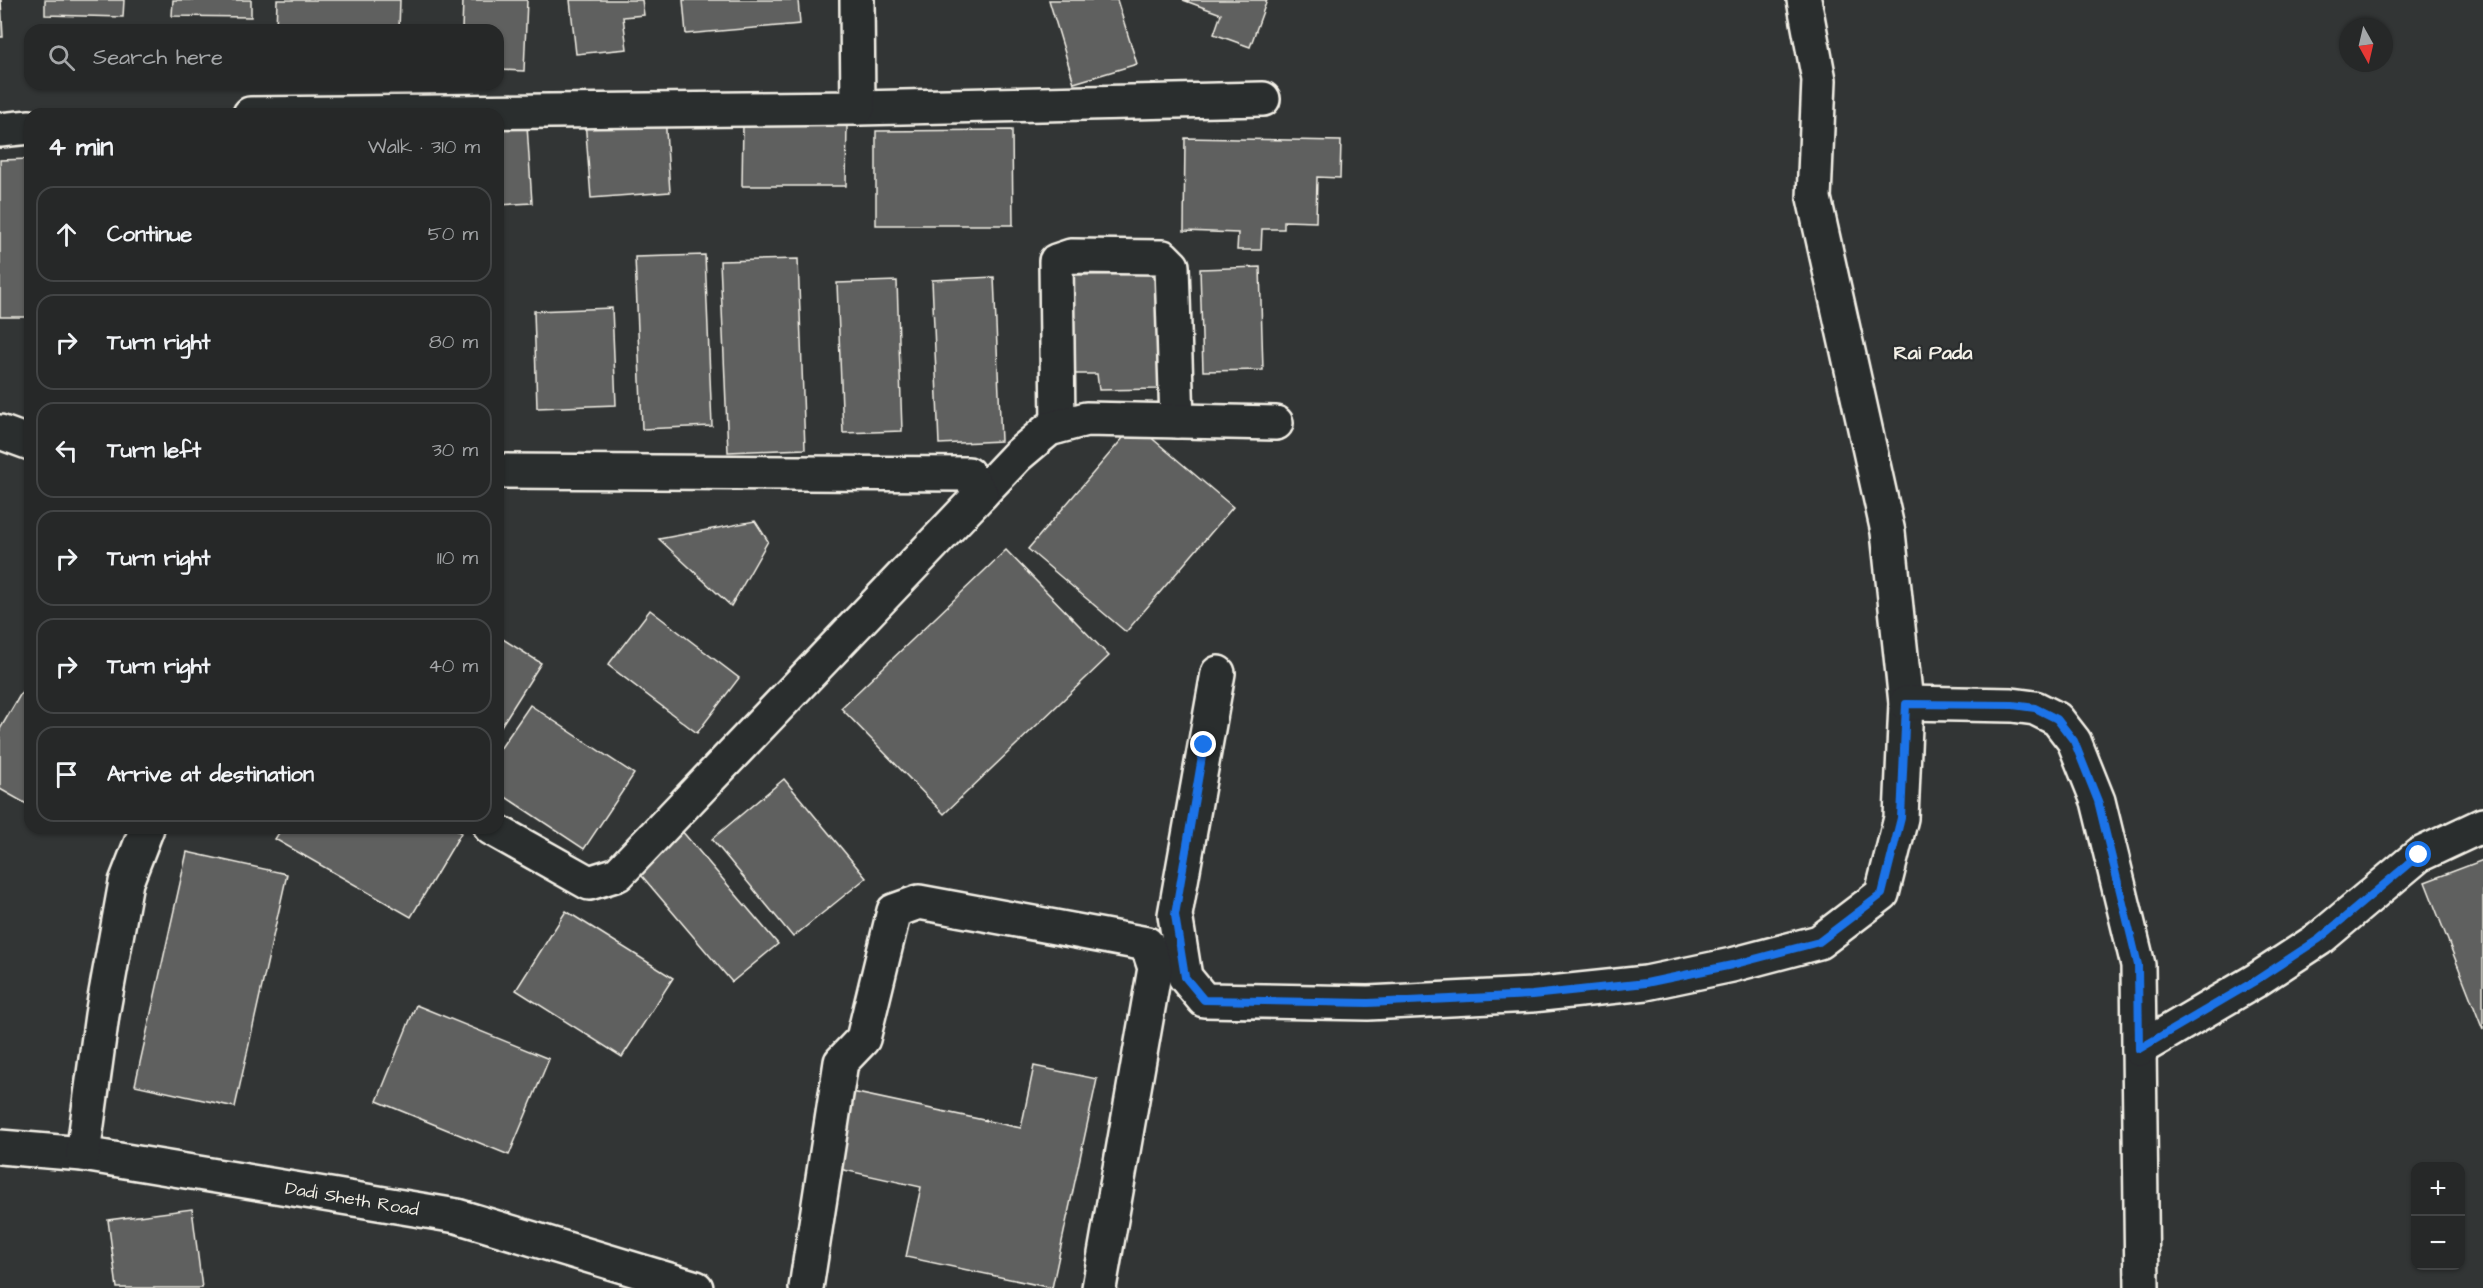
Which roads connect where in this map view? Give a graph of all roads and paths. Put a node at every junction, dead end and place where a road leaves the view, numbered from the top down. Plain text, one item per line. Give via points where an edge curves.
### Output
1 (857, 0) edge
2 (1804, 0) edge
3 (1263, 99) dead end
4 (858, 108) junction
5 (504, 111) edge
6 (24, 128) edge
7 (0, 130) edge
8 (1177, 410) junction
9 (1058, 415) junction
10 (1276, 423) dead end
11 (0, 432) edge
12 (24, 441) edge
13 (504, 471) edge
14 (981, 494) junction
15 (1218, 673) dead end
16 (1906, 704) junction
17 (2483, 825) edge
18 (145, 834) edge
19 (502, 834) edge
20 (2139, 1049) junction
21 (0, 1147) edge
22 (82, 1154) junction
23 (696, 1288) edge
24 (806, 1288) edge
25 (1099, 1288) edge
26 (2142, 1288) edge

1 - 4 street
2 - 16 street via 1819,80 1814,198 1888,532
3 - 4 street
4 - 5 street
6 - 7 street
8 - 9 street via 1086,419
8 - 9 street via 1172,266 1163,257 1071,256 1056,261
8 - 10 street
9 - 14 street via 1049,429
11 - 12 street
13 - 14 street via 968,474
14 - 19 street via 618,874 589,883
15 - 16 street via 1175,915 1185,977 1204,1000 1368,1003 1532,995 1646,983 1819,942 1882,894 1901,818
16 - 20 street via 2035,708 2057,719 2074,741 2098,801 2138,965
17 - 20 street via 2419,855 2319,939
18 - 22 street via 126,882
20 - 26 street
21 - 22 street, Dadi Sheth Road
22 - 23 street, Dadi Sheth Road via 457,1216
24 - 25 street via 841,1062 863,1039 894,911 919,902 1147,944 1155,968

